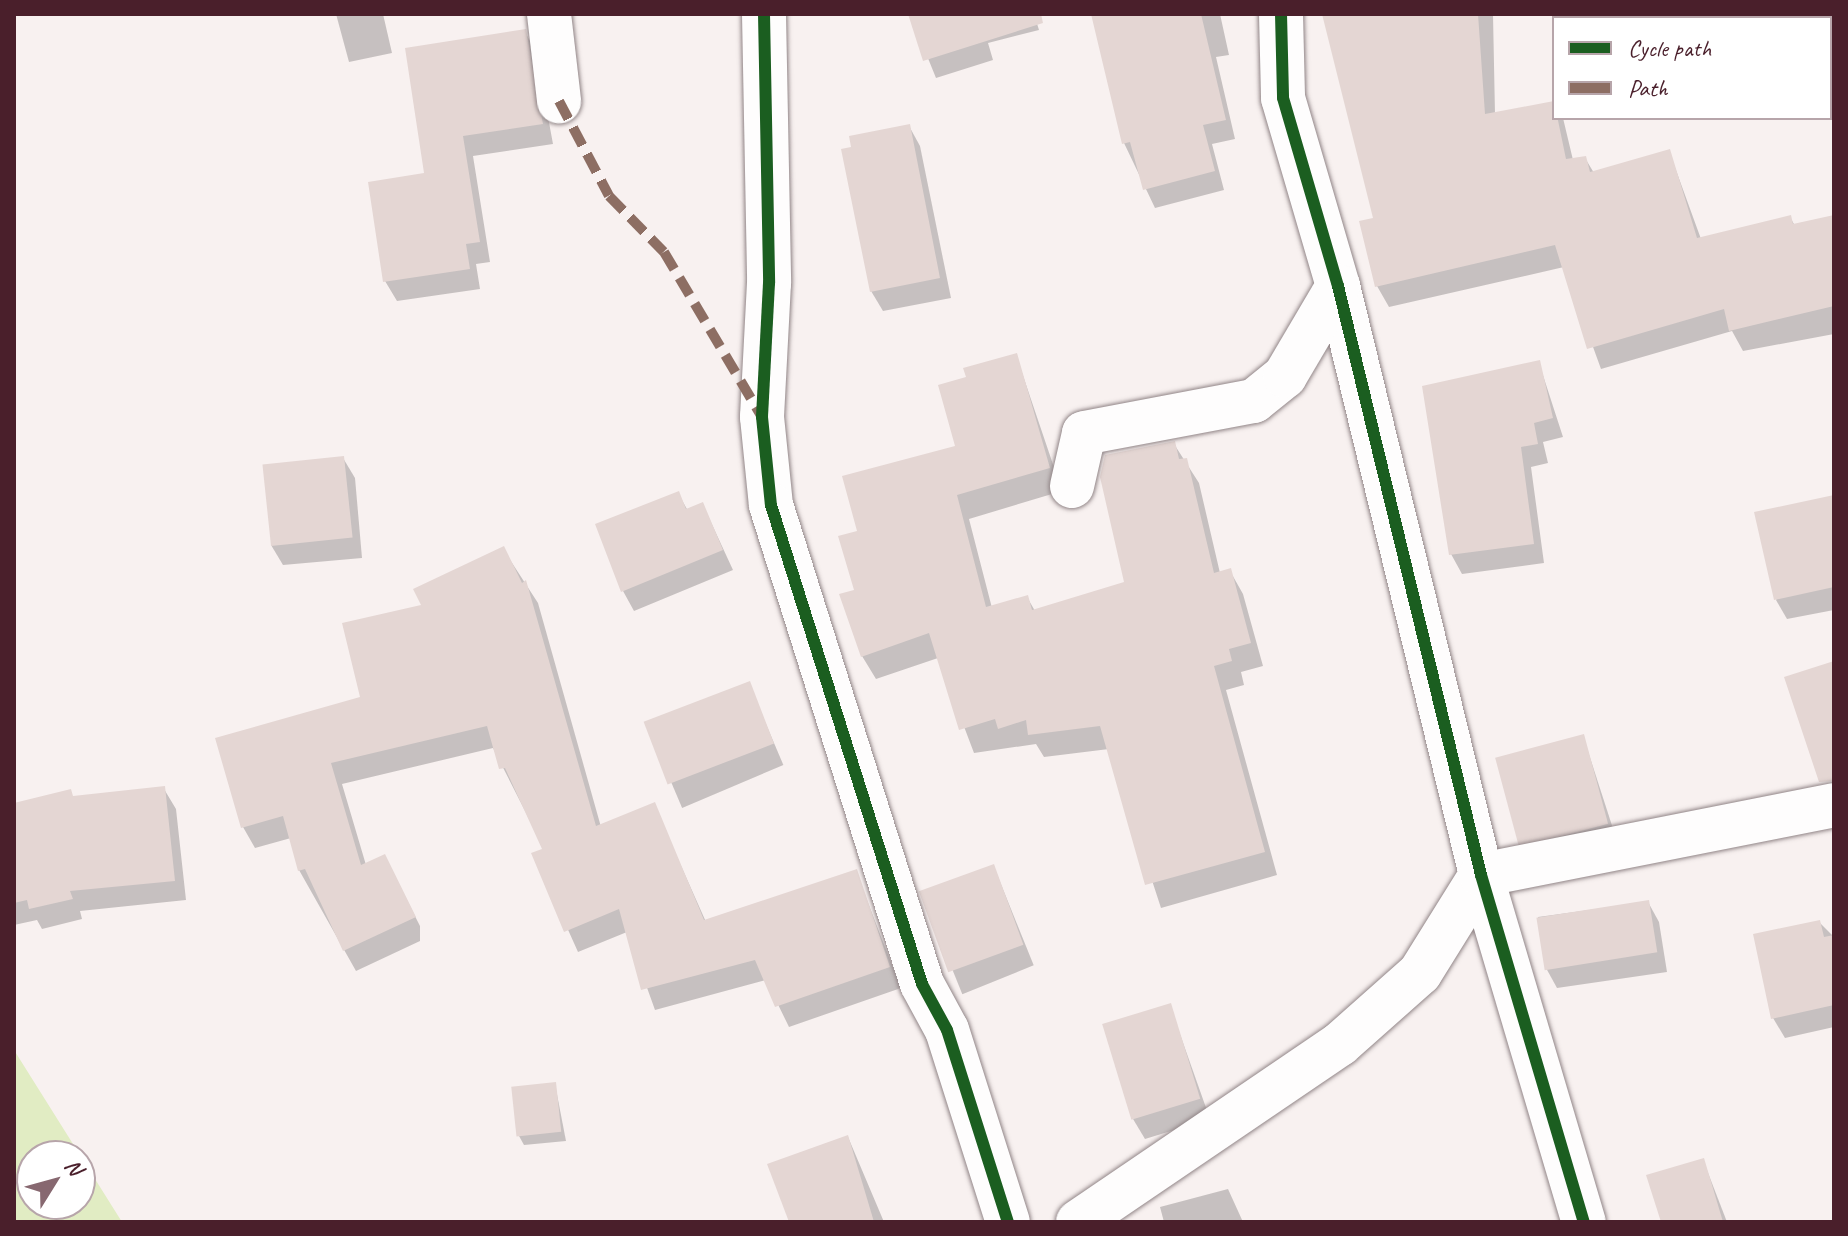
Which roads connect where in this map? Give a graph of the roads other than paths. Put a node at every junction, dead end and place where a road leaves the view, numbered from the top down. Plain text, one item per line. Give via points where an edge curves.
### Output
1 (549, 14) edge
2 (764, 14) edge
3 (1281, 14) edge
4 (559, 101) dead end
5 (1338, 286) junction
6 (1072, 486) dead end
7 (1834, 805) edge
8 (1481, 875) junction
9 (1008, 1222) edge
10 (1078, 1222) edge
11 (1584, 1222) edge

1 - 4 street
2 - 9 street via 769,283 762,417 771,505 785,567 922,984 947,1030
3 - 5 street via 1283,98
5 - 6 street via 1285,376 1254,401 1084,433
5 - 8 street
7 - 8 street
8 - 10 street via 1420,973 1340,1044
8 - 11 street

